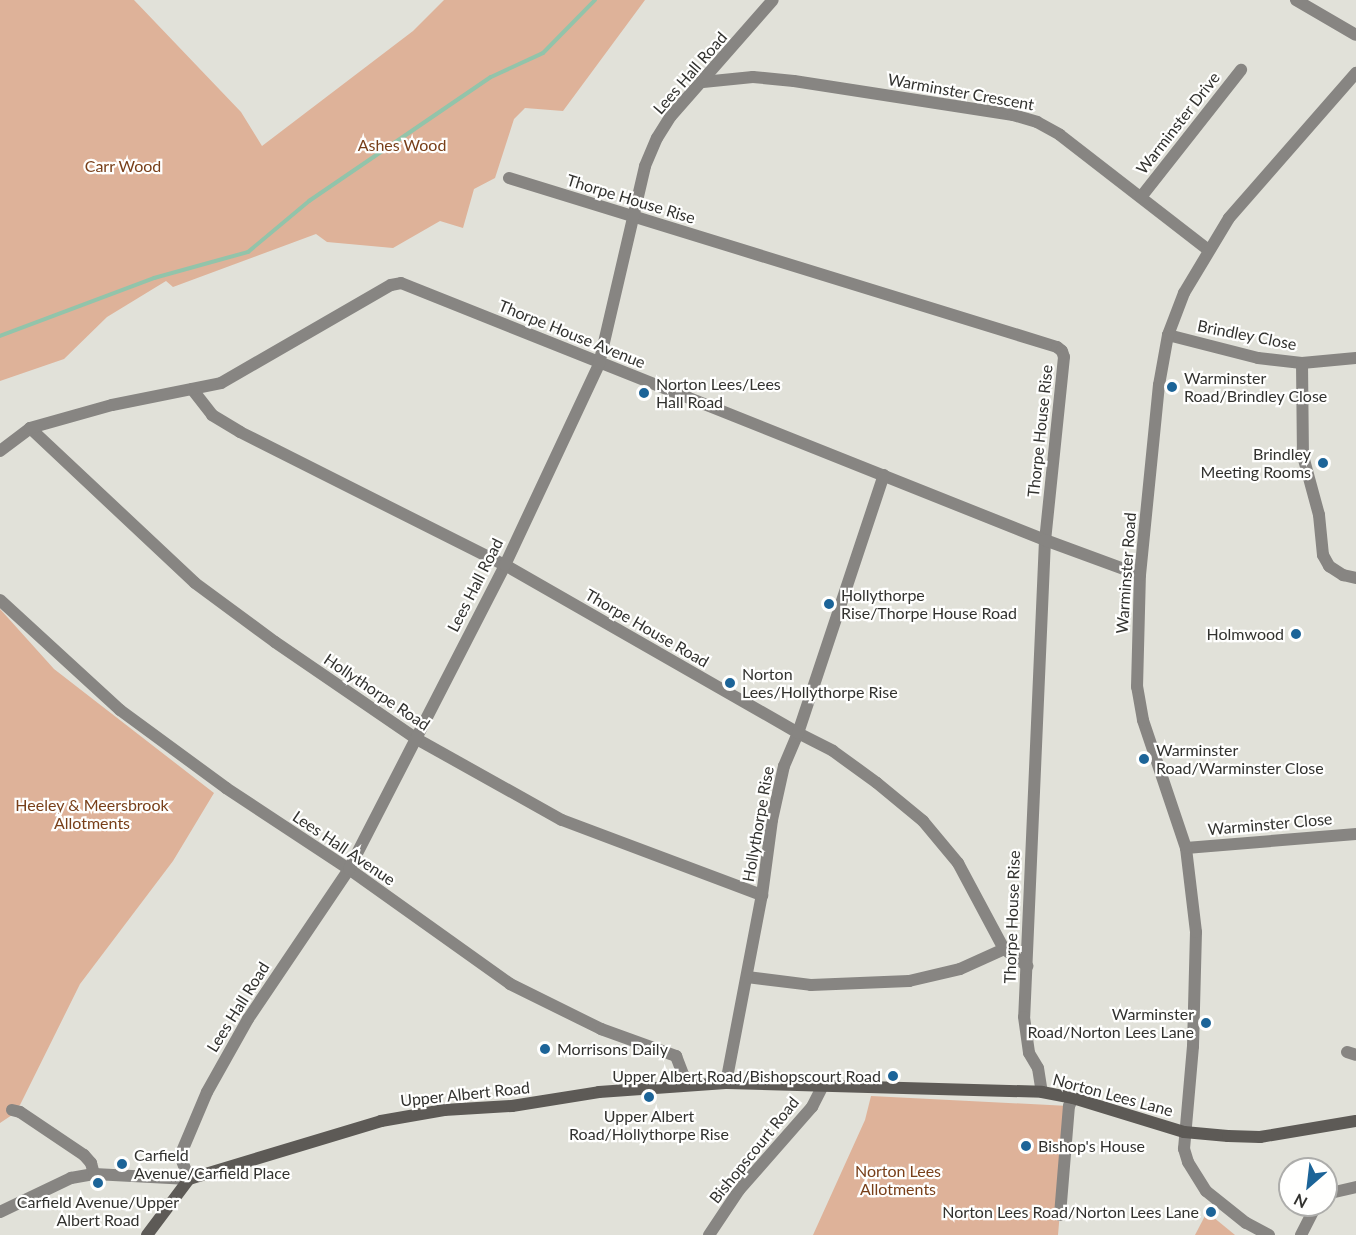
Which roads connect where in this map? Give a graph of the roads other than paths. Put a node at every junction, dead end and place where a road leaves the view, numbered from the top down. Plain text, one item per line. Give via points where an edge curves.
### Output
1 (773, 0) edge
2 (1296, 0) edge
3 (1356, 35) edge
4 (1241, 70) dead end
5 (1356, 73) edge
6 (703, 82) junction
7 (509, 178) dead end
8 (1141, 197) junction
9 (634, 217) junction
10 (1208, 250) junction
11 (1168, 335) junction
12 (1356, 358) edge
13 (1302, 363) junction
14 (599, 364) junction
15 (192, 389) junction
16 (30, 428) junction
17 (0, 451) edge
18 (884, 475) junction
19 (1044, 540) junction
20 (505, 565) junction
21 (1140, 575) junction
22 (1356, 578) edge
23 (0, 600) edge
24 (798, 734) junction
25 (415, 738) junction
26 (1356, 834) edge
27 (1186, 848) junction
28 (349, 869) junction
29 (762, 895) junction
30 (1004, 949) junction
31 (1027, 966) junction
32 (747, 977) junction
33 (726, 1083) junction
34 (823, 1084) junction
35 (687, 1085) junction
36 (1041, 1092) junction
37 (1073, 1098) junction
38 (12, 1110) dead end
39 (1356, 1121) edge
40 (1184, 1132) junction
41 (94, 1174) junction
42 (189, 1179) junction
43 (1356, 1188) edge
44 (1338, 1192) edge
45 (0, 1212) edge
46 (1060, 1215) dead end
47 (1310, 1217) edge
48 (147, 1235) edge
49 (709, 1235) edge
50 (1269, 1235) edge
51 (1301, 1235) edge

1 - 6 street, Lees Hall Road
2 - 3 street
4 - 8 street, Warminster Drive
5 - 10 street, Warminster Road via 1259,181
6 - 8 street, Warminster Crescent via 753,77 794,81 1013,115 1060,135
6 - 9 street, Lees Hall Road via 671,116 657,138 645,166
7 - 9 street, Thorpe House Rise
8 - 10 street, Warminster Crescent
9 - 14 street, Lees Hall Road
9 - 19 street, Thorpe House Rise via 1058,347 1065,357
10 - 11 street, Warminster Road via 1184,293
11 - 13 street, Brindley Close via 1258,358
11 - 21 street, Warminster Road via 1159,385
12 - 13 street, Brindley Close
13 - 22 street via 1303,456 1319,515 1323,555 1329,566
14 - 15 street, Thorpe House Avenue via 401,283 391,285 221,383
14 - 18 street, Thorpe House Avenue
14 - 20 street, Lees Hall Road
15 - 16 street, Thorpe House Avenue via 112,405
15 - 20 street, Thorpe House Road via 212,415 240,432
16 - 17 street, Thorpe House Avenue
16 - 25 street, Hollythorpe Road via 195,583
18 - 19 street, Thorpe House Avenue
18 - 24 street, Hollythorpe Rise
19 - 21 street, Thorpe House Avenue
19 - 31 street, Thorpe House Rise
20 - 24 street, Thorpe House Road
20 - 25 street, Lees Hall Road
21 - 27 street, Warminster Road via 1137,687 1143,720
23 - 28 street, Lees Hall Avenue via 120,710 226,789
24 - 29 street, Hollythorpe Rise via 784,766 774,809
24 - 30 street, Thorpe House Road via 833,751 923,821 958,864
25 - 28 street, Lees Hall Road
25 - 29 street, Hollythorpe Road via 561,820
26 - 27 street, Warminster Close
27 - 40 street, Warminster Road via 1196,932 1193,1046
28 - 35 street, Lees Hall Avenue via 510,984 601,1029 676,1056
28 - 42 street, Lees Hall Road via 248,1019 207,1092 180,1156
29 - 32 street, Hollythorpe Rise
30 - 31 street, Thorpe House Road
30 - 32 street via 960,969 909,981 811,985
31 - 36 street, Thorpe House Rise via 1024,1017 1029,1053 1038,1068
32 - 33 street, Hollythorpe Rise
33 - 34 street, Upper Albert Road
33 - 35 street, Upper Albert Road
34 - 36 street, Norton Lees Lane
34 - 49 street, Bishopscourt Road via 812,1107 739,1190
35 - 42 street, Upper Albert Road via 444,1110 381,1121
36 - 37 street, Norton Lees Lane
37 - 40 street, Norton Lees Lane
37 - 46 street via 1069,1106
38 - 41 street via 84,1155
39 - 40 street, Norton Lees Lane via 1260,1137
40 - 50 street, Warminster Road via 1188,1162 1206,1191 1246,1223
41 - 42 street
41 - 45 street via 71,1178
42 - 48 street
43 - 44 street
47 - 51 street

